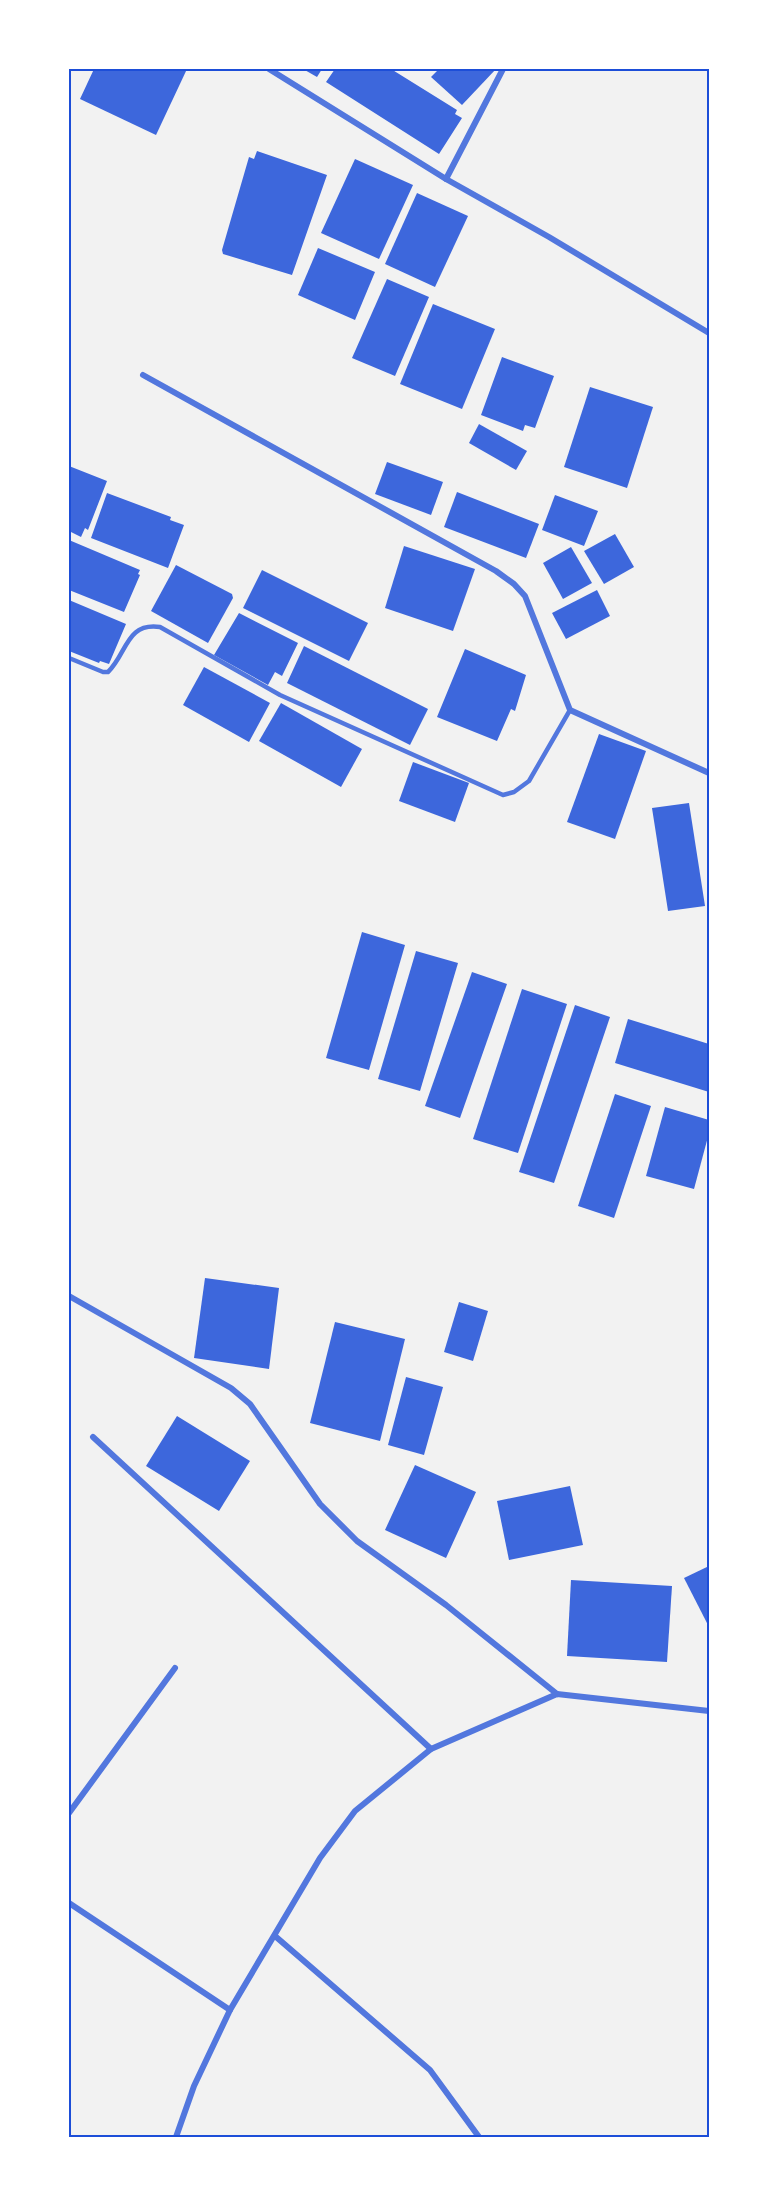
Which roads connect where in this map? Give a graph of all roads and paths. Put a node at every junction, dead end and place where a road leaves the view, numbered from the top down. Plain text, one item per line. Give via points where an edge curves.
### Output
1 (269, 69) edge
2 (503, 69) edge
3 (446, 179) junction
4 (709, 333) edge
5 (143, 375) dead end
6 (69, 658) edge
7 (570, 710) junction
8 (709, 772) edge
9 (69, 1296) edge
10 (93, 1437) dead end
11 (175, 1668) dead end
12 (556, 1694) junction
13 (709, 1711) edge
14 (430, 1749) junction
15 (69, 1813) edge
16 (69, 1903) edge
17 (275, 1936) junction
18 (230, 2010) junction
19 (176, 2137) edge
20 (479, 2137) edge

1 - 3 street
2 - 3 street
3 - 4 street
5 - 7 street via 514,584 525,596
6 - 7 lane via 108,672 133,634 142,627 160,627 280,695 503,795 529,781
7 - 8 street
9 - 12 street via 231,1388 250,1404 320,1504 357,1541 446,1605
10 - 14 street
11 - 15 street
12 - 13 street
12 - 14 street
14 - 17 street via 355,1811 320,1858
16 - 18 street
17 - 18 street
17 - 20 street via 430,2070
18 - 19 street via 194,2086

